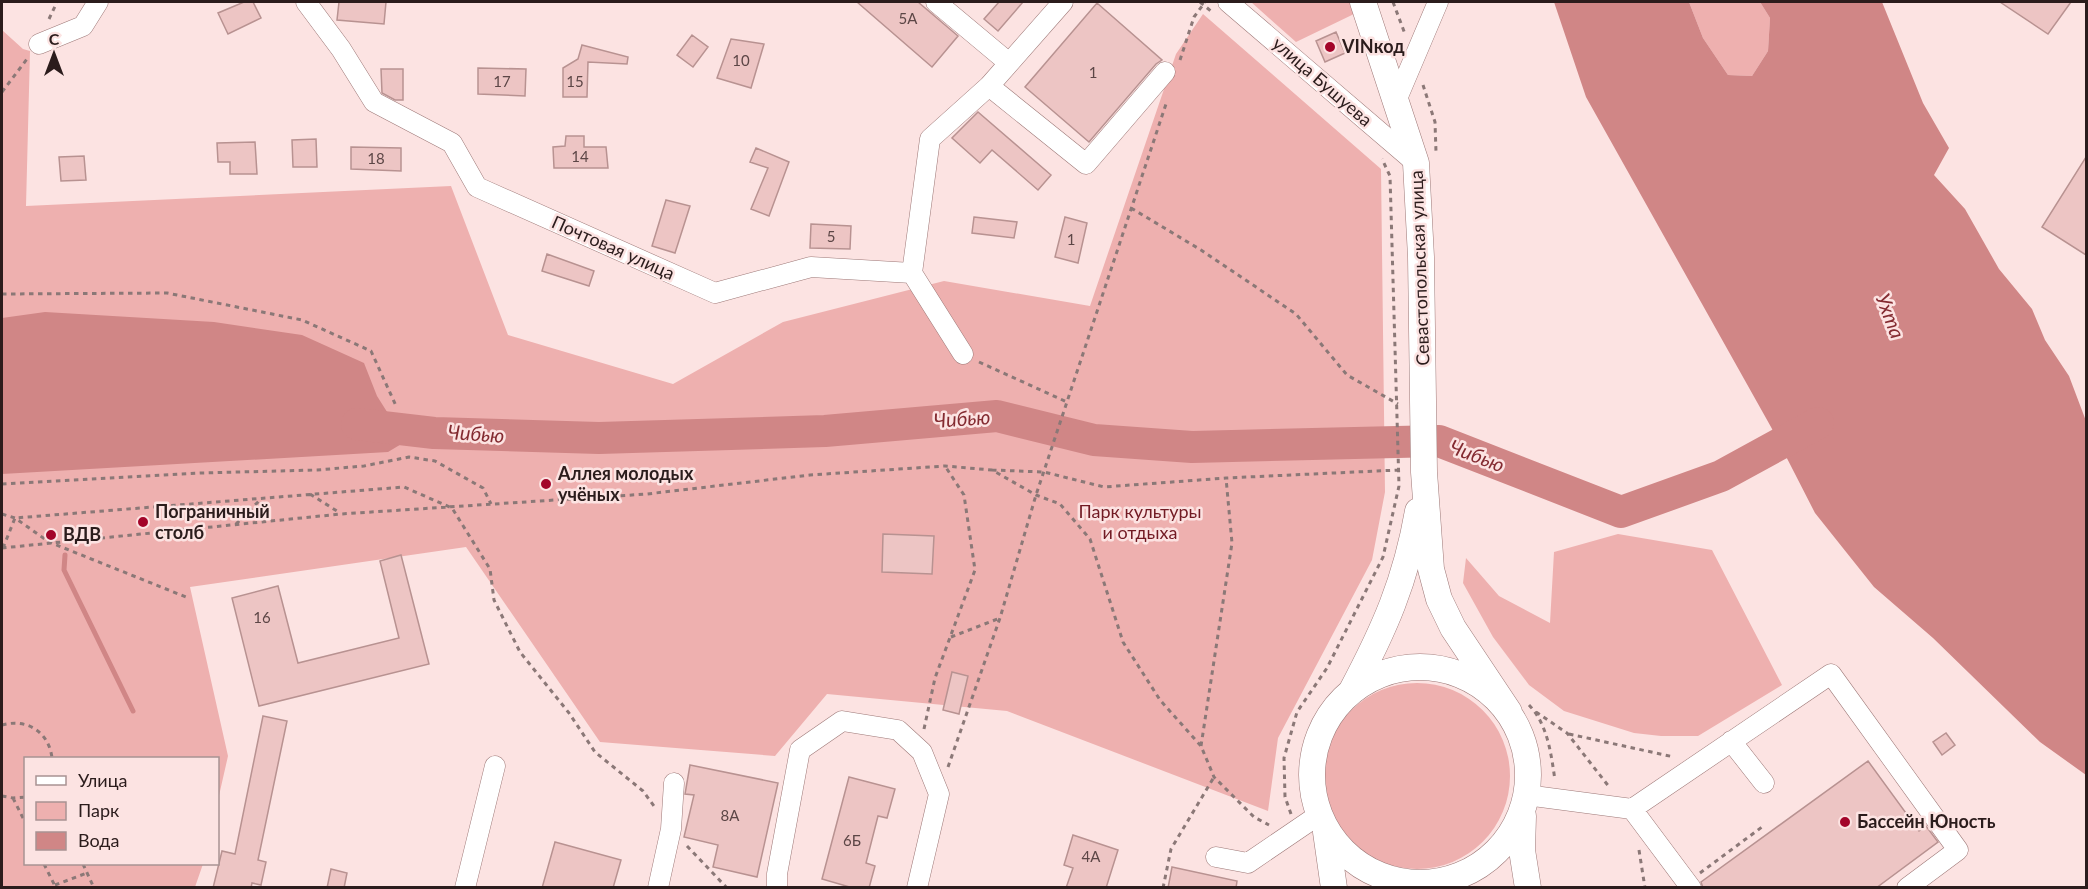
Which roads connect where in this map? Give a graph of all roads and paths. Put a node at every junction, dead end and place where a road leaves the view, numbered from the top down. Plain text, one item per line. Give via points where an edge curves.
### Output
1 (98, 2) edge
2 (306, 2) edge
3 (936, 2) edge
4 (1063, 2) edge
5 (1203, 2) edge
6 (1363, 2) edge
7 (1438, 2) edge
8 (1220, 7) edge
9 (39, 44) joint
10 (1009, 63) junction
11 (1172, 67) joint
12 (989, 86) junction
13 (2, 92) edge
14 (1168, 96) dead end
15 (1396, 101) junction
16 (1381, 158) dead end
17 (1416, 163) junction
18 (1130, 207) junction
19 (912, 273) junction
20 (2, 294) edge
21 (963, 354) joint
22 (1067, 402) junction
23 (1398, 405) junction
24 (396, 408) dead end
25 (945, 466) junction
26 (992, 470) junction
27 (1044, 472) junction
28 (1425, 472) junction
29 (1226, 478) junction
30 (2, 484) edge
31 (310, 494) junction
32 (1036, 495) junction
33 (262, 498) junction
34 (491, 505) junction
35 (452, 508) junction
36 (2, 514) edge
37 (342, 514) junction
38 (15, 518) junction
39 (235, 524) junction
40 (49, 542) junction
41 (2, 548) edge
42 (186, 597) dead end
43 (1000, 618) junction
44 (950, 638) junction
45 (1350, 692) junction
46 (1534, 711) dead end
47 (1509, 712) junction
48 (2, 724) edge
49 (1731, 741) junction
50 (1201, 746) junction
51 (922, 752) junction
52 (52, 757) edge
53 (1698, 763) junction
54 (495, 766) dead end
55 (1214, 777) junction
56 (674, 783) dead end
57 (1764, 783) dead end
58 (939, 794) junction
59 (2, 796) edge
60 (24, 796) edge
61 (13, 798) junction
62 (1525, 803) junction
63 (1632, 809) junction
64 (24, 821) edge
65 (1323, 821) junction
66 (1762, 827) dead end
67 (671, 829) junction
68 (1288, 836) junction
69 (1216, 857) dead end
70 (44, 865) edge
71 (83, 865) edge
72 (87, 873) junction
73 (1694, 883) edge
74 (55, 886) edge
75 (1419, 887) edge
76 (94, 888) edge
77 (465, 888) edge
78 (658, 888) edge
79 (727, 888) edge
80 (777, 888) edge
81 (917, 888) edge
82 (1163, 888) edge
83 (1334, 888) edge
84 (1528, 888) edge
85 (1907, 888) edge

1 - 9 street via 83,27
2 - 19 street, Почтовая улица via 374,102 453,143 477,187 704,289 715,293 811,267
3 - 10 street
4 - 10 street
5 - 8 path
5 - 11 path
6 - 15 main road, Севастопольская улица
7 - 15 street
8 - 17 street, улица Бушуева
9 - 13 path
10 - 12 street
11 - 12 street via 1086,164
12 - 19 street via 930,139
14 - 18 path
15 - 17 main road, Севастопольская улица
16 - 23 path via 1389,176
17 - 28 main road, Севастопольская улица
18 - 22 path
18 - 23 path via 1296,314 1347,375
19 - 21 street
20 - 24 path via 167,293 303,320 371,351
21 - 22 path
22 - 27 path
23 - 29 path via 1399,470
25 - 26 path
25 - 34 path
25 - 44 path via 964,495 975,570
26 - 27 path
26 - 32 path
27 - 29 path via 1104,487
27 - 32 path
28 - 45 main road, Севастопольская улица via 1400,584 1379,639
28 - 47 main road, Севастопольская улица via 1431,569 1439,599 1453,628
29 - 50 path via 1232,543
30 - 34 path via 317,470 409,457 435,461 483,488
31 - 33 path
31 - 35 path via 404,487
31 - 37 path
32 - 43 path
32 - 50 path via 1060,504 1090,539 1123,642 1160,700
33 - 38 path
33 - 39 path
34 - 35 path
35 - 37 path
35 - 67 path via 490,569 494,600 520,652 595,752 643,791
36 - 38 path
37 - 39 path
38 - 40 path
38 - 41 path
39 - 40 path
40 - 41 path
40 - 42 path
43 - 44 path
43 - 58 path
44 - 51 path via 935,678
45 - 47 main road via 1383,673 1420,667 1454,672 1474,682
45 - 65 main road via 1326,721 1313,756 1313,793
46 - 53 path via 1567,733
47 - 62 main road via 1524,743 1529,777
48 - 52 path via 24,723 36,729 45,738
49 - 53 street
49 - 57 street
49 - 85 street via 1831,674 1958,850
50 - 55 path
51 - 58 street
51 - 80 street via 898,730 842,722 800,750
53 - 63 street
54 - 77 street
55 - 68 path via 1254,817
55 - 82 path via 1171,849
56 - 67 street
58 - 81 street
59 - 61 path
60 - 61 path
61 - 64 path
62 - 63 street
62 - 75 main road via 1508,841 1483,865 1452,880
62 - 84 main road via 1522,850
63 - 73 street
65 - 68 street
65 - 75 main road via 1349,858 1381,877
65 - 83 main road
66 - 73 path via 1702,871
67 - 78 street
67 - 79 path
68 - 69 street via 1248,863
70 - 74 path
71 - 72 path
72 - 74 path
72 - 76 path

